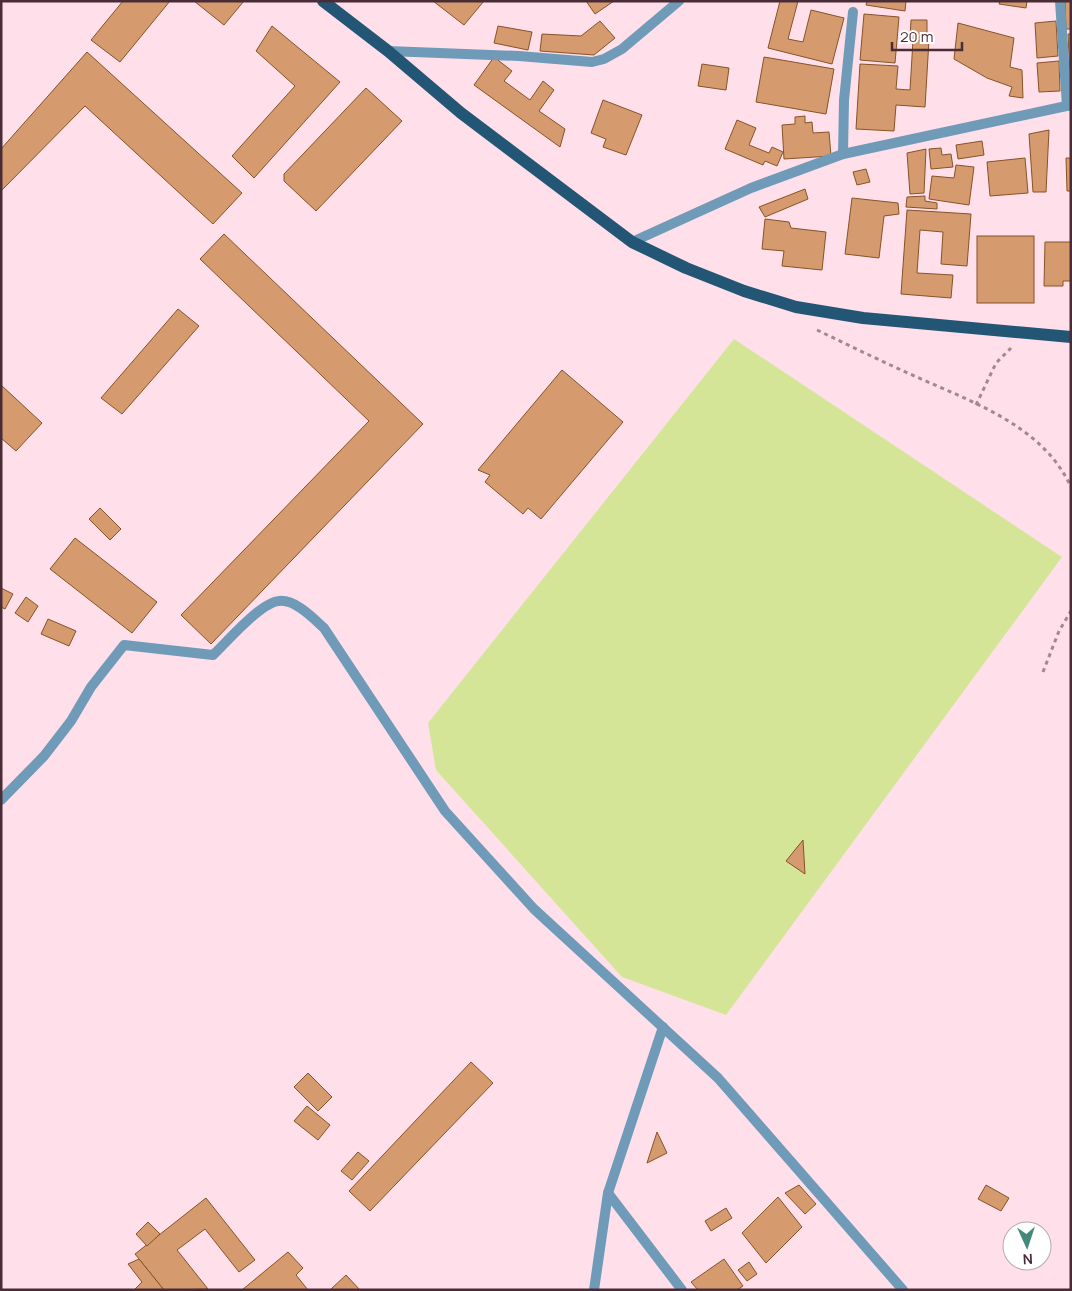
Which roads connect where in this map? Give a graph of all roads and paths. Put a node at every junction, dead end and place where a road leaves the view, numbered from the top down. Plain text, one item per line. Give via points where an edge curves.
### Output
1 (324, 1) edge
2 (679, 1) edge
3 (1060, 1) edge
4 (853, 12) dead end
5 (388, 51) junction
6 (1069, 106) edge
7 (843, 154) junction
8 (632, 242) junction
9 (814, 328) dead end
10 (1021, 333) junction
11 (1071, 338) edge
12 (976, 404) junction
13 (1071, 487) edge
14 (1071, 611) edge
15 (1043, 672) dead end
16 (1, 800) edge
17 (663, 1027) junction
18 (608, 1193) junction
19 (594, 1290) edge
20 (682, 1290) edge
21 (903, 1290) edge

1 - 5 main road
2 - 5 street via 622,49 592,62
3 - 6 street
4 - 7 street via 844,100
5 - 8 main road via 461,113
6 - 7 street
7 - 8 street via 751,188
8 - 10 main road via 744,291 796,307 863,318
9 - 12 path
10 - 11 main road
10 - 12 path via 996,363
12 - 13 path via 1034,438 1048,452
14 - 15 path via 1059,631
16 - 17 street via 44,756 124,645 213,655 267,604 280,600 304,609 324,628 445,811 534,910
17 - 18 street
17 - 21 street via 718,1078
18 - 19 street
18 - 20 street

